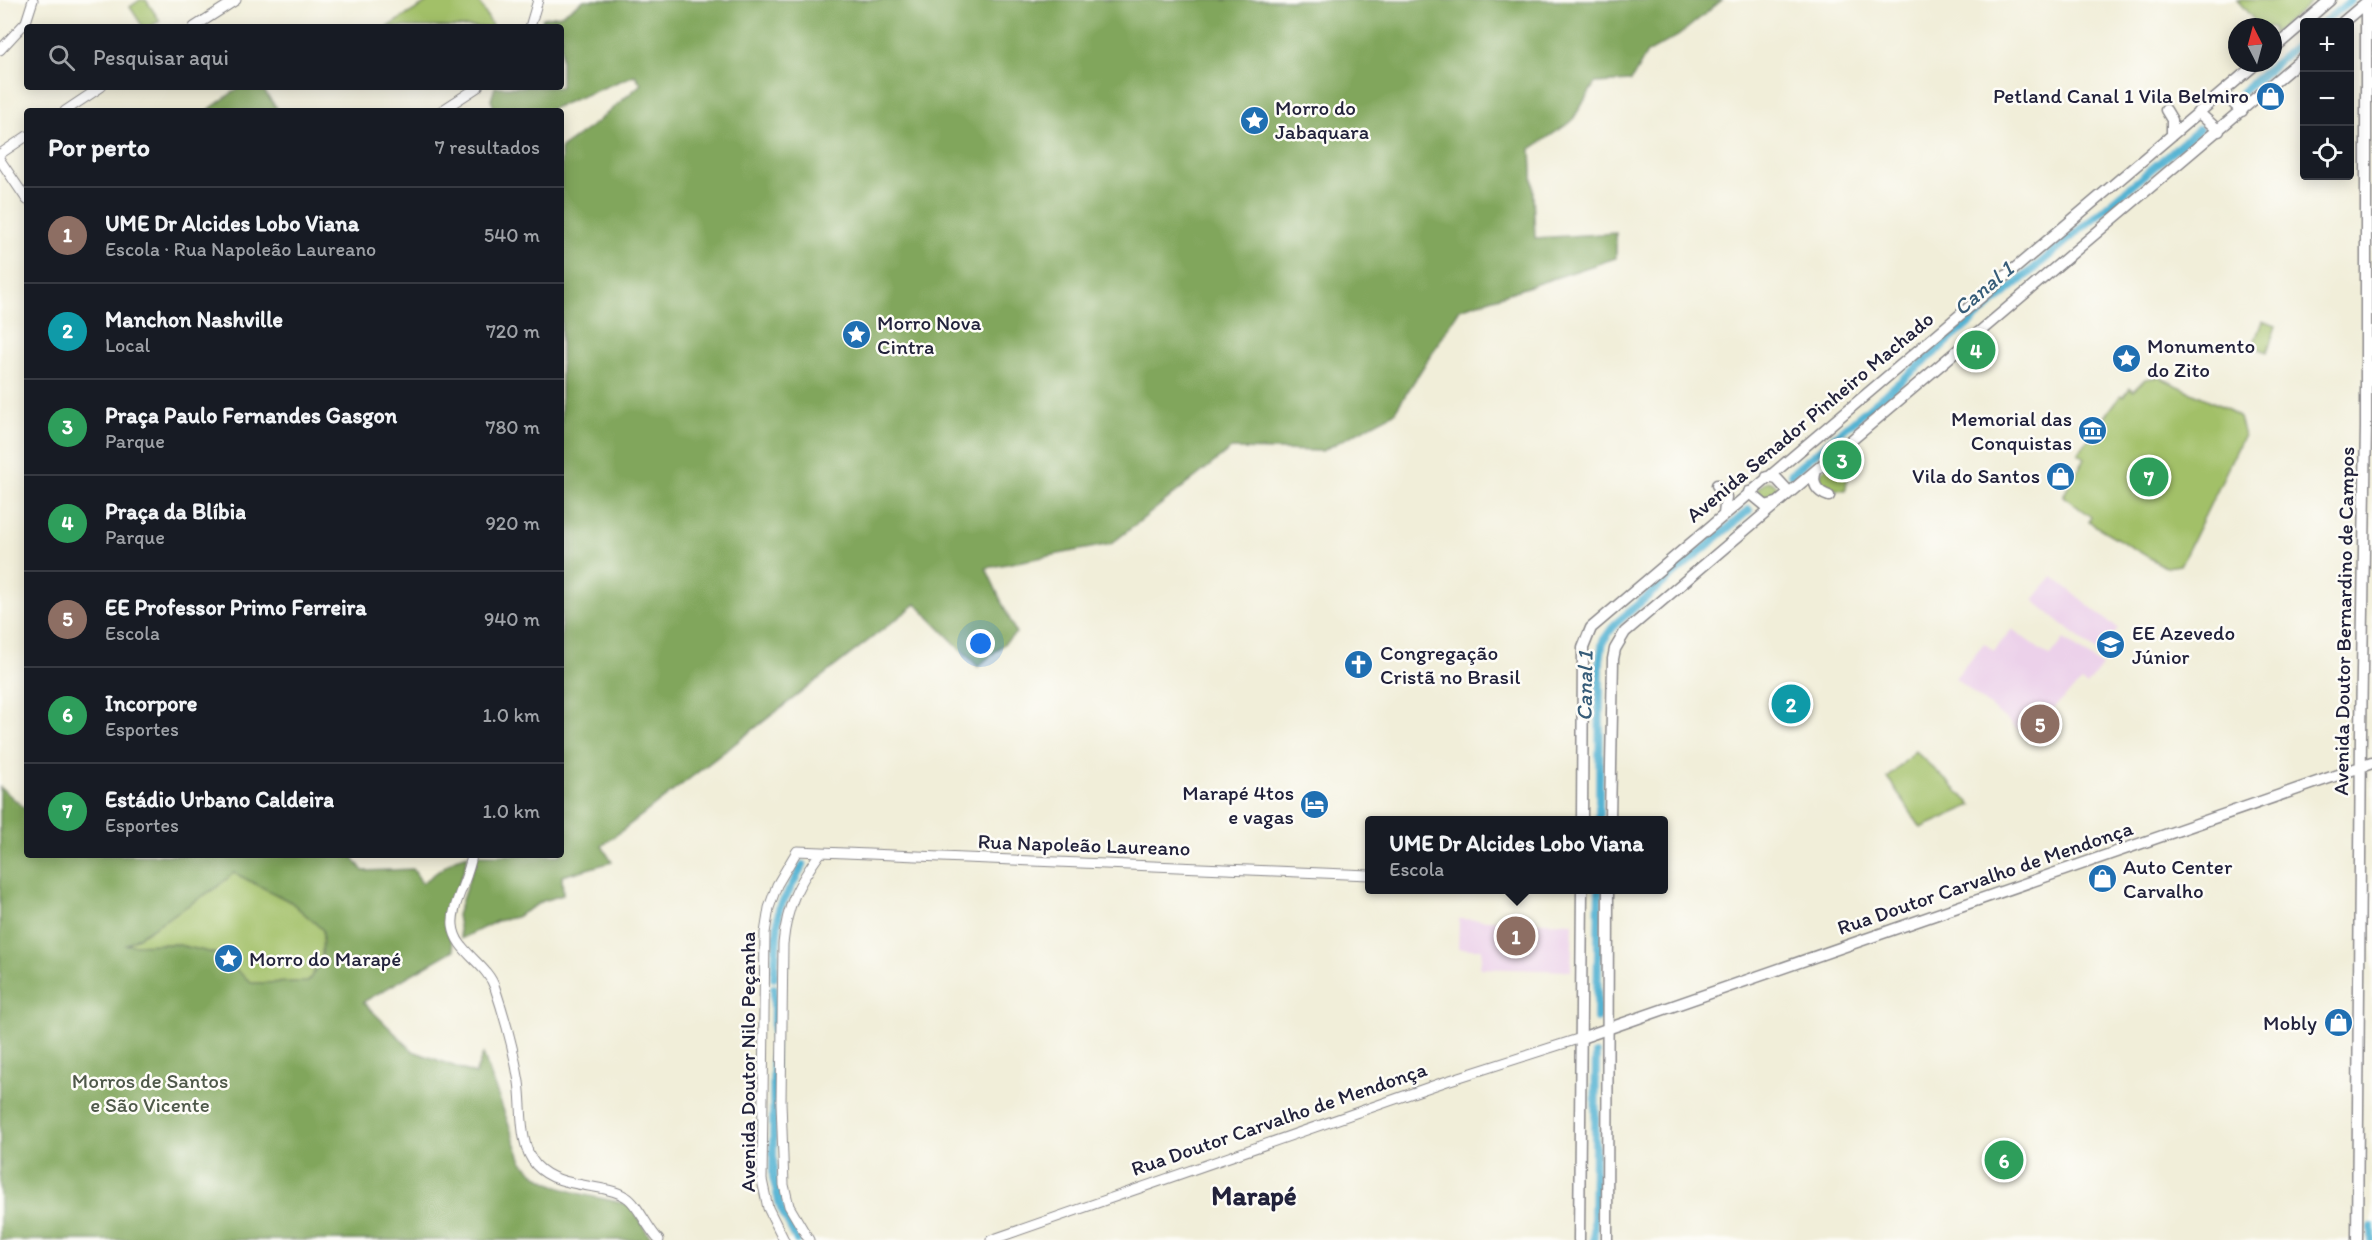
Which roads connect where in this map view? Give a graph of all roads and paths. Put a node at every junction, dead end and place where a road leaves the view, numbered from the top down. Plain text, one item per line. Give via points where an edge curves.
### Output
1 (33, 0) edge
2 (236, 0) edge
3 (538, 0) edge
4 (2330, 0) edge
5 (2367, 1) edge
6 (2348, 18) edge
7 (24, 24) edge
8 (24, 24) edge
9 (199, 24) edge
10 (531, 24) edge
11 (2282, 41) edge
12 (0, 50) edge
13 (2300, 60) edge
14 (2246, 72) edge
15 (96, 90) edge
16 (473, 90) edge
17 (2222, 93) junction
18 (69, 108) edge
19 (446, 108) edge
20 (2166, 110) dead end
21 (2242, 111) junction
22 (2198, 112) junction
23 (2219, 131) junction
24 (2172, 135) junction
25 (24, 138) edge
26 (0, 154) edge
27 (0, 160) edge
28 (24, 196) edge
29 (2368, 337) edge
30 (1816, 471) junction
31 (1767, 477) junction
32 (1717, 485) dead end
33 (1749, 492) junction
34 (1789, 492) junction
35 (1829, 496) dead end
36 (1777, 503) junction
37 (1724, 514) junction
38 (2372, 763) edge
39 (2361, 767) junction
40 (1582, 816) edge
41 (1610, 816) edge
42 (797, 850) joint
43 (821, 852) junction
44 (472, 858) edge
45 (1365, 875) edge
46 (1582, 894) edge
47 (1608, 894) edge
48 (763, 981) junction
49 (782, 982) junction
50 (1609, 1028) junction
51 (1581, 1038) junction
52 (658, 1240) edge
53 (784, 1240) edge
54 (809, 1240) edge
55 (992, 1240) edge
56 (1579, 1240) edge
57 (1607, 1240) edge
58 (2357, 1240) edge

1 - 7 street
2 - 9 street
3 - 10 street
4 - 11 main road
5 - 6 main road
5 - 29 main road, Avenida Doutor Bernardino de Campos
8 - 12 street
13 - 21 main road
14 - 17 main road, Avenida Senador Pinheiro Machado
15 - 18 street
16 - 19 street
17 - 21 main road
17 - 22 main road, Avenida Senador Pinheiro Machado
20 - 24 main road via 2172,120
21 - 23 main road
22 - 23 main road
22 - 24 main road, Avenida Senador Pinheiro Machado
23 - 30 main road
24 - 31 main road, Avenida Senador Pinheiro Machado
25 - 26 street
27 - 28 street
29 - 39 main road, Avenida Doutor Bernardino de Campos
30 - 34 main road
30 - 35 main road via 1815,487
31 - 33 main road, Avenida Senador Pinheiro Machado
31 - 34 main road via 1777,480
32 - 37 main road via 1726,497
33 - 36 main road via 1766,506
33 - 37 main road, Avenida Senador Pinheiro Machado
34 - 36 main road
36 - 41 main road via 1619,641 1613,659
37 - 40 main road, Avenida Senador Pinheiro Machado via 1602,618 1584,640
38 - 39 main road, Rua Doutor Carvalho de Mendonça
39 - 50 main road, Rua Doutor Carvalho de Mendonça
39 - 58 main road, Avenida Doutor Bernardino de Campos
42 - 43 street, Rua Napoleão Laureano
42 - 48 street, Avenida Doutor Nilo Peçanha via 782,873 769,909
43 - 45 street, Rua Napoleão Laureano
43 - 49 street, Avenida Doutor Nilo Peçanha via 788,908
44 - 52 street via 455,907 453,926 459,943 495,986 519,1080 528,1153 537,1167 553,1176 629,1199
46 - 51 main road
47 - 50 main road
48 - 49 street
48 - 53 street, Avenida Doutor Nilo Peçanha via 762,1180 768,1208
49 - 54 street, Avenida Doutor Nilo Peçanha via 784,1185 789,1206
50 - 51 main road, Rua Doutor Carvalho de Mendonça
50 - 57 main road
51 - 55 street, Rua Doutor Carvalho de Mendonça
51 - 56 main road

